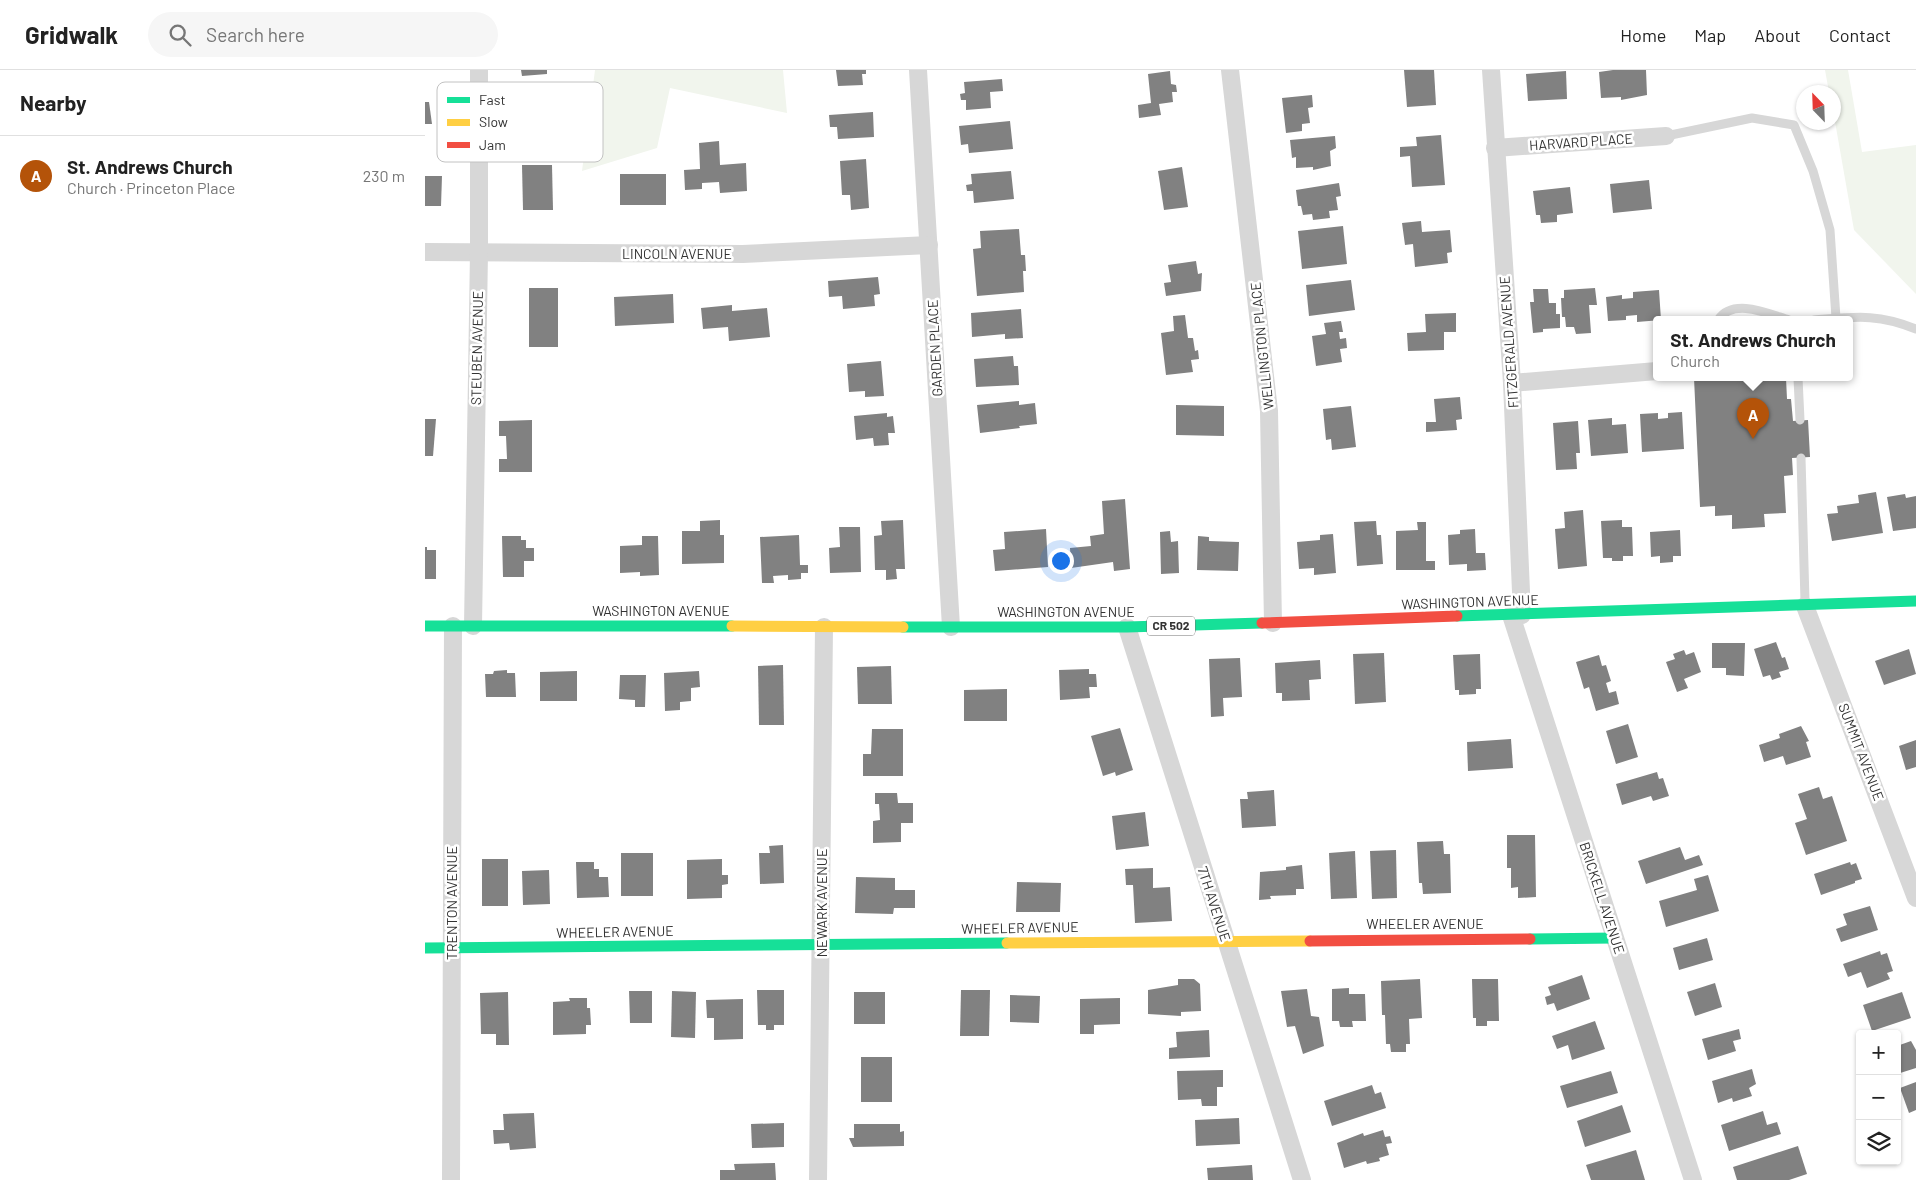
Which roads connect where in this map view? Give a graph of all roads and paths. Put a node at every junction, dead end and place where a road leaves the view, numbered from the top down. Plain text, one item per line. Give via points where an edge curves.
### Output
1 (918, 70) edge
2 (1230, 70) edge
3 (1491, 70) edge
4 (1666, 136) joint
5 (1495, 148) junction
6 (479, 162) edge
7 (929, 245) junction
8 (425, 252) edge
9 (479, 252) junction
10 (1721, 316) edge
11 (1776, 316) edge
12 (1836, 316) edge
13 (1853, 316) edge
14 (1916, 329) edge
15 (1653, 371) edge
16 (1797, 381) edge
17 (1513, 382) junction
18 (1800, 420) dead end
19 (1801, 458) dead end
20 (1916, 601) edge
21 (1805, 606) junction
22 (1517, 615) junction
23 (1273, 623) junction
24 (425, 626) edge
25 (453, 626) junction
26 (473, 626) junction
27 (824, 626) junction
28 (951, 627) junction
29 (1127, 627) junction
30 (1916, 898) edge
31 (1615, 938) junction
32 (1226, 941) junction
33 (822, 945) junction
34 (425, 948) edge
35 (452, 948) junction
36 (451, 1180) edge
37 (818, 1180) edge
38 (1302, 1180) edge
39 (1693, 1180) edge

1 - 7 street, GARDEN PLACE
2 - 23 street, WELLINGTON PLACE via 1269,411
3 - 5 street, FITZGERALD AVENUE
4 - 5 street, HARVARD PLACE
4 - 12 lane via 1752,118 1794,125 1813,171 1830,230
5 - 17 street, FITZGERALD AVENUE
6 - 9 street, STEUBEN AVENUE
7 - 9 street, LINCOLN AVENUE via 743,254
7 - 28 street, GARDEN PLACE
8 - 9 street, LINCOLN AVENUE
9 - 26 street, STEUBEN AVENUE
10 - 11 lane via 1747,307
13 - 14 lane via 1868,315
15 - 17 street
16 - 18 lane
17 - 22 street, FITZGERALD AVENUE
19 - 21 lane
20 - 21 main road, WASHINGTON AVENUE / CR 502
21 - 22 main road, WASHINGTON AVENUE / CR 502
21 - 30 street, SUMMIT AVENUE
22 - 23 main road, WASHINGTON AVENUE / CR 502
22 - 31 street, BRICKELL AVENUE
23 - 29 main road, WASHINGTON AVENUE / CR 502
24 - 25 main road, WASHINGTON AVENUE / CR 502
25 - 26 main road, WASHINGTON AVENUE / CR 502
25 - 35 street, TRENTON AVENUE
26 - 27 main road, WASHINGTON AVENUE / CR 502
27 - 28 main road, WASHINGTON AVENUE / CR 502
27 - 33 street, NEWARK AVENUE
28 - 29 main road, WASHINGTON AVENUE / CR 502
29 - 32 street, 7TH AVENUE
31 - 32 main road, WHEELER AVENUE
31 - 39 street, BRICKELL AVENUE
32 - 33 main road, WHEELER AVENUE
32 - 38 street, 7TH AVENUE
33 - 35 main road, WHEELER AVENUE
33 - 37 street, NEWARK AVENUE
34 - 35 main road, WHEELER AVENUE
35 - 36 street, TRENTON AVENUE

